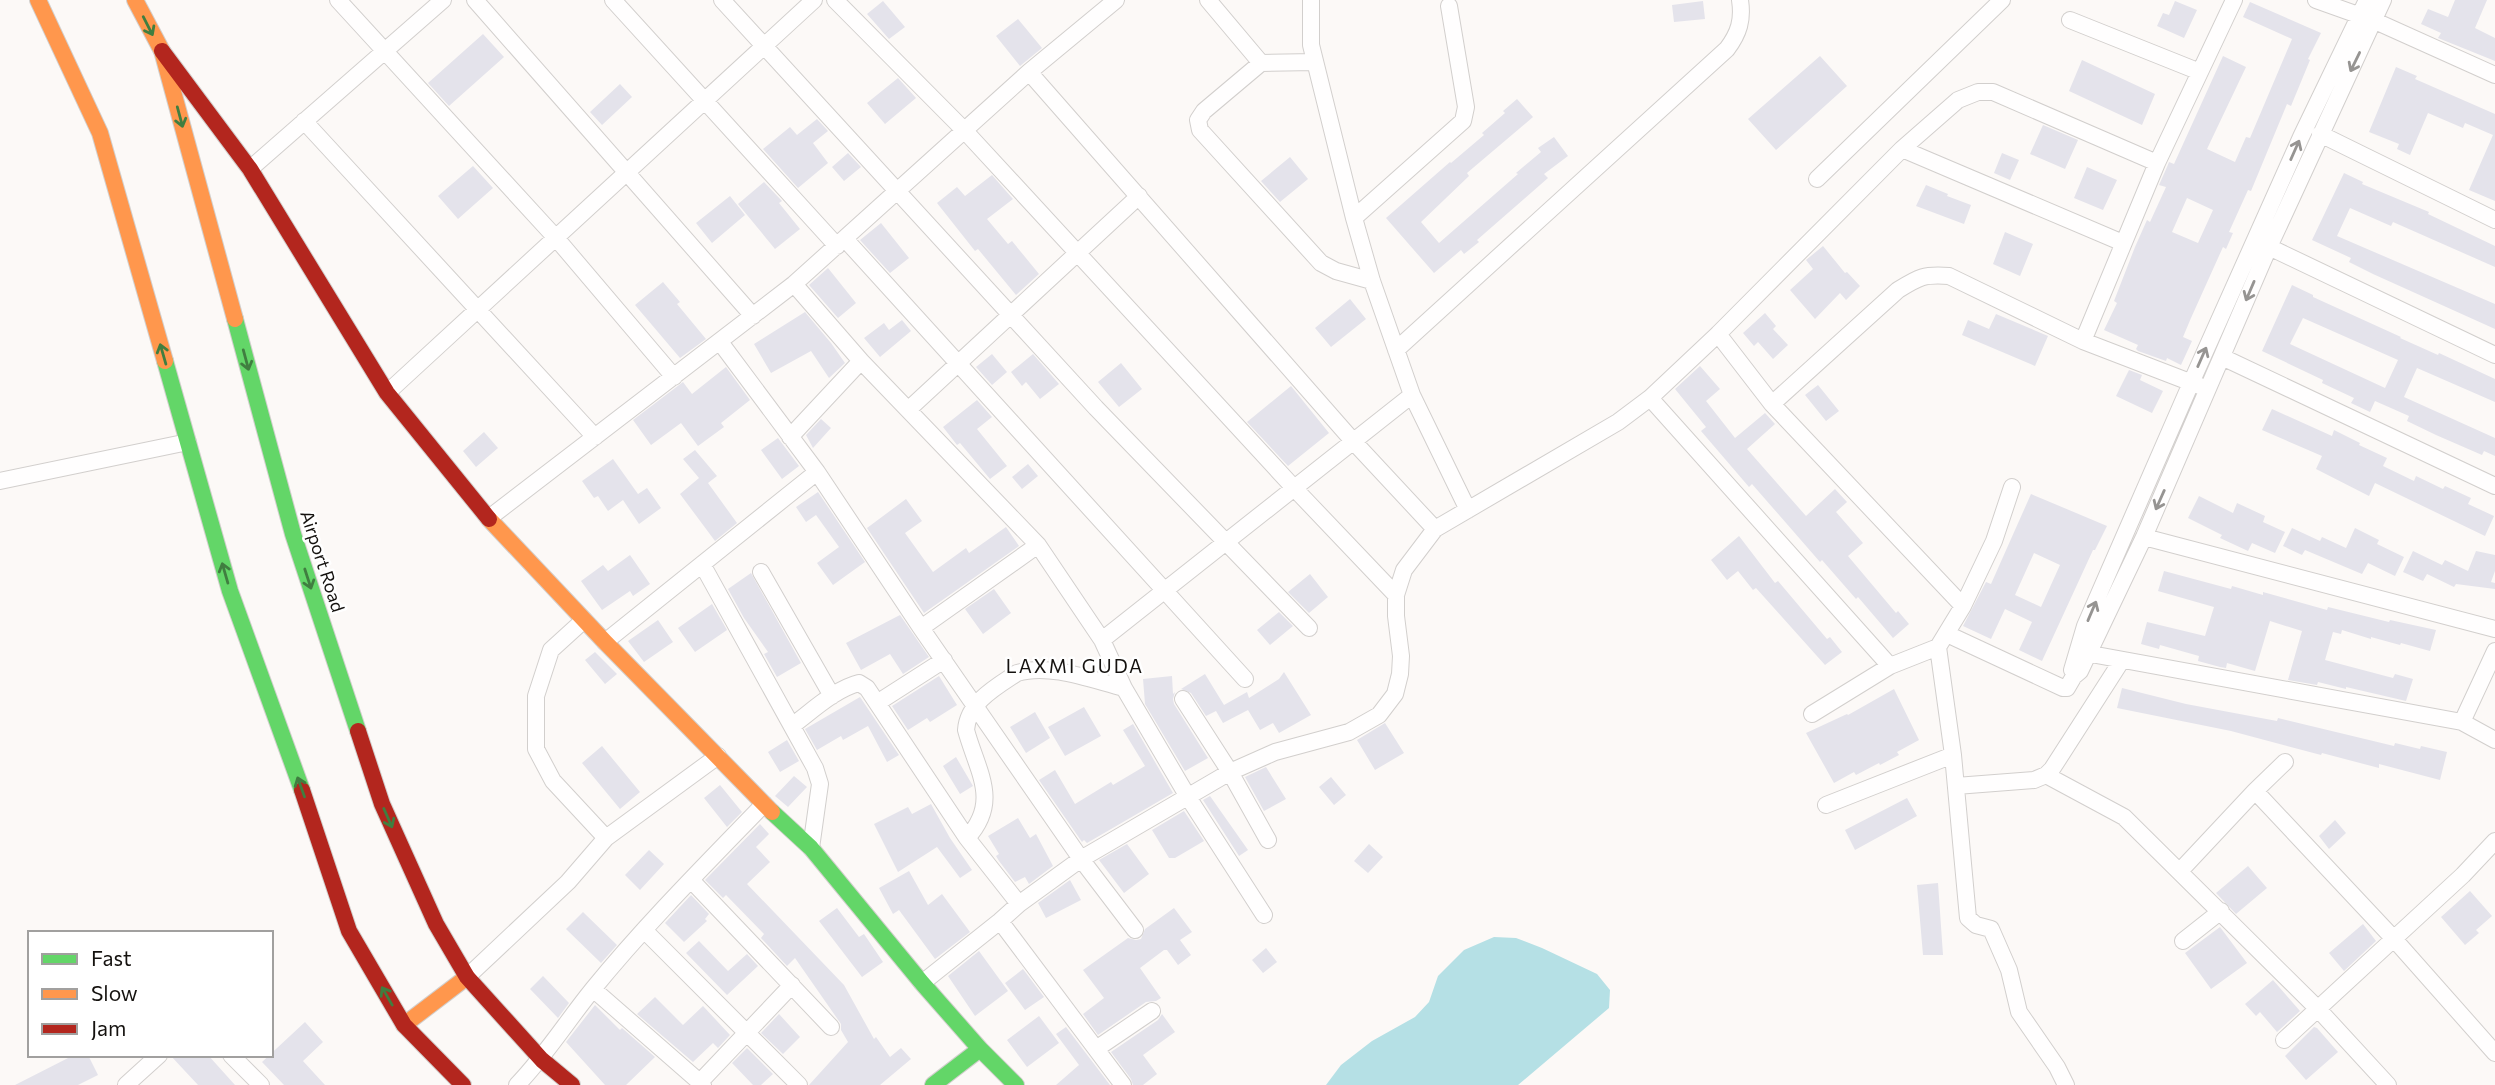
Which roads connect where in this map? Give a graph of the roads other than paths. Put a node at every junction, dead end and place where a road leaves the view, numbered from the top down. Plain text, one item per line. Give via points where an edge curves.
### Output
1 (38, 0) edge
2 (135, 0) edge
3 (338, 0) edge
4 (443, 0) edge
5 (475, 0) edge
6 (612, 0) edge
7 (722, 0) edge
8 (814, 0) edge
9 (835, 0) edge
10 (1116, 0) edge
11 (1208, 0) edge
12 (1311, 0) edge
13 (1740, 0) edge
14 (2002, 0) edge
15 (2234, 0) edge
16 (2316, 0) edge
17 (2367, 0) edge
18 (2383, 0) edge
19 (1448, 6) dead end
20 (2367, 18) junction
21 (2070, 20) dead end
22 (764, 46) junction
23 (162, 51) junction
24 (385, 51) junction
25 (1315, 62) junction
26 (1261, 63) junction
27 (1029, 72) junction
28 (2200, 72) junction
29 (2495, 75) edge
30 (705, 101) junction
31 (304, 121) junction
32 (964, 130) junction
33 (2320, 134) junction
34 (1902, 149) junction
35 (2157, 163) junction
36 (250, 169) junction
37 (626, 173) junction
38 (1817, 179) dead end
39 (898, 192) junction
40 (1139, 196) junction
41 (1354, 218) junction
42 (2495, 220) edge
43 (556, 238) junction
44 (841, 243) junction
45 (2123, 243) junction
46 (2269, 247) junction
47 (1078, 253) junction
48 (1372, 281) junction
49 (794, 284) junction
50 (477, 310) junction
51 (1010, 315) junction
52 (753, 316) junction
53 (1718, 334) junction
54 (2083, 341) junction
55 (720, 342) junction
56 (1396, 350) junction
57 (2495, 355) edge
58 (2222, 357) junction
59 (861, 360) junction
60 (957, 363) junction
61 (674, 377) junction
62 (2191, 383) junction
63 (2209, 390) junction
64 (387, 393) junction
65 (1412, 395) junction
66 (1650, 398) junction
67 (1772, 404) junction
68 (909, 410) junction
69 (595, 437) junction
70 (790, 438) junction
71 (1353, 441) junction
72 (188, 442) junction
73 (817, 472) junction
74 (0, 481) edge
75 (2495, 486) edge
76 (2012, 487) dead end
77 (1295, 489) junction
78 (1468, 510) junction
79 (489, 518) junction
80 (1435, 529) junction
81 (2144, 537) junction
82 (1226, 544) junction
83 (1038, 545) junction
84 (702, 564) junction
85 (761, 572) dead end
86 (1166, 591) junction
87 (1396, 595) junction
88 (1963, 606) junction
89 (584, 620) junction
90 (921, 628) junction
91 (1309, 628) dead end
92 (2495, 629) edge
93 (1102, 640) junction
94 (1942, 640) junction
95 (605, 642) junction
96 (2495, 651) edge
97 (2083, 653) junction
98 (944, 660) junction
99 (2123, 660) junction
100 (1890, 666) junction
101 (1245, 679) dead end
102 (1125, 688) junction
103 (832, 696) junction
104 (1183, 699) dead end
105 (877, 703) junction
106 (975, 704) junction
107 (1812, 714) dead end
108 (2462, 722) junction
109 (793, 725) junction
110 (2495, 740) edge
111 (1953, 755) junction
112 (718, 756) junction
113 (2285, 762) dead end
114 (1230, 772) junction
115 (2046, 775) junction
116 (1956, 786) junction
117 (2255, 791) junction
118 (1188, 797) junction
119 (764, 804) junction
120 (1826, 805) dead end
121 (606, 838) junction
122 (967, 838) junction
123 (1268, 839) dead end
124 (2495, 841) edge
125 (811, 848) junction
126 (1081, 859) junction
127 (2180, 871) junction
128 (691, 880) junction
129 (1019, 904) junction
130 (2221, 911) junction
131 (1264, 915) dead end
132 (1000, 921) junction
133 (1135, 930) dead end
134 (645, 931) junction
135 (2394, 939) junction
136 (2183, 941) dead end
137 (467, 977) junction
138 (922, 983) junction
139 (792, 985) junction
140 (593, 989) junction
141 (2318, 1009) junction
142 (1152, 1011) dead end
143 (404, 1025) junction
144 (831, 1027) dead end
145 (747, 1034) junction
146 (2284, 1041) dead end
147 (980, 1049) junction
148 (1096, 1049) junction
149 (2495, 1053) edge
150 (157, 1057) edge
151 (233, 1057) edge
152 (542, 1060) junction
153 (702, 1084) edge
154 (126, 1085) edge
155 (261, 1085) edge
156 (463, 1085) edge
157 (517, 1085) edge
158 (572, 1085) edge
159 (799, 1085) edge
160 (933, 1085) edge
161 (1016, 1085) edge
162 (1123, 1085) edge
163 (2066, 1085) edge
164 (2388, 1085) edge

72 -> 1 main road via 100,133
2 -> 23 main road, Airport Road
3 - 24 street
4 - 24 street
5 - 37 street
6 - 30 street
7 - 22 street
8 - 22 street
9 - 32 street
10 - 27 street
11 - 26 street
12 - 25 street
13 - 56 street via 1737,36 1727,50
14 - 38 street
15 - 28 street
16 - 20 street
17 - 20 street
18 - 20 street
19 - 41 street via 1466,107 1463,121
20 - 29 street
20 -> 33 street
62 -> 20 street via 2301,137
21 - 28 street
22 - 30 street
22 - 39 street
23 - 36 main road
23 -> 137 main road, Airport Road via 293,534 382,804 436,924
24 - 31 street
24 - 43 street
25 - 26 street
25 - 41 street
26 - 48 street via 1204,111 1198,120 1200,130 1321,263
27 - 32 street
27 - 40 street
28 - 35 street
30 - 37 street
30 - 44 street
31 - 36 street
31 - 50 street
32 - 39 street
32 - 47 street
33 - 42 street
33 - 46 street
34 - 35 street via 1958,100 1993,92
34 - 45 street
34 - 53 street
35 - 45 street
36 - 64 main road
37 - 43 street
37 - 52 street
39 - 44 street
39 - 51 street
40 - 47 street
40 - 71 street
41 - 48 street
43 - 50 street
43 - 61 street
44 - 49 street
44 - 60 street
45 - 54 street
46 - 57 street
46 -> 58 street
47 - 51 street
47 - 77 street
48 - 56 street
49 - 52 street
49 - 59 street
50 - 64 street
50 - 69 street
51 - 60 street
51 - 82 street
52 - 55 street
53 - 66 street
53 - 67 street
54 - 62 street
54 - 67 street via 1949,276 1919,277 1898,290
55 - 61 street
55 - 70 street
56 - 65 street
58 - 63 street
58 - 75 street
59 - 68 street
59 - 70 street
60 - 68 street
60 - 86 street
61 - 69 street
62 - 63 street
97 -> 62 street via 2090,616
63 -> 81 street
64 - 79 main road
65 - 71 street
65 - 78 street
66 - 78 street via 1618,422
66 - 100 street
67 - 88 street
68 - 83 street
69 - 79 street
70 - 73 street
71 - 77 street
71 - 80 street
72 - 74 street
143 -> 72 main road via 349,931 230,591
73 - 84 street
73 - 90 street
76 - 88 street via 1994,541
77 - 82 street
77 - 87 street
78 - 80 street
79 - 89 main road
80 - 87 street via 1404,570
81 - 92 street
81 - 97 street
82 - 86 street
82 - 91 street
83 - 90 street
83 - 93 street
84 - 95 street
84 - 109 street
85 - 103 street
86 - 93 street
86 - 101 street
87 - 114 street via 1400,674 1395,694 1379,715 1349,732 1275,752
88 - 94 street
89 - 95 main road
89 - 121 street via 551,650 536,696 536,749 553,781
90 - 98 street
93 - 102 street
94 - 97 street via 2063,688 2080,671
94 - 100 street
94 - 111 street
95 - 112 main road
96 - 108 street
97 - 99 street
98 - 105 street
98 - 106 street
99 - 108 street
99 - 115 street
100 - 107 street
102 - 106 street via 1037,669 1017,673
102 - 118 street
103 - 105 street via 859,683
103 - 109 street
104 - 114 street
105 - 122 street
106 - 122 street via 966,730 986,797 979,825
106 - 126 street
108 - 110 street
109 - 125 street via 820,784
111 - 116 street
111 - 120 street
112 - 119 main road
112 - 121 street
113 - 117 street
114 - 118 street
114 - 123 street
115 - 116 street via 2034,780
115 - 127 street via 2124,817
116 - 163 street via 1968,918 1991,929 1998,940 2019,1012
117 - 127 street
117 - 135 street
118 - 126 street
118 - 131 street
119 - 125 main road
119 - 128 street
121 - 137 street via 568,883
122 - 129 street
124 - 135 street
125 - 138 main road
126 - 129 street
126 - 133 street
127 - 130 street
128 - 134 street
128 - 139 street
129 - 132 street
130 - 136 street
130 - 141 street
132 - 138 street
132 - 148 street
134 - 140 street
134 - 145 street
135 - 141 street
135 - 149 street
137 - 143 main road
137 - 152 main road, Airport Road
138 - 147 main road
139 - 144 street
139 - 145 street
140 - 152 street
140 - 153 street
141 - 146 street
141 - 164 street
142 - 148 street
143 - 156 main road
145 - 153 street
145 - 159 street
147 - 160 main road
147 - 161 main road
148 - 162 street
150 - 154 street
151 - 155 street
152 - 157 street
152 - 158 main road, Airport Road

